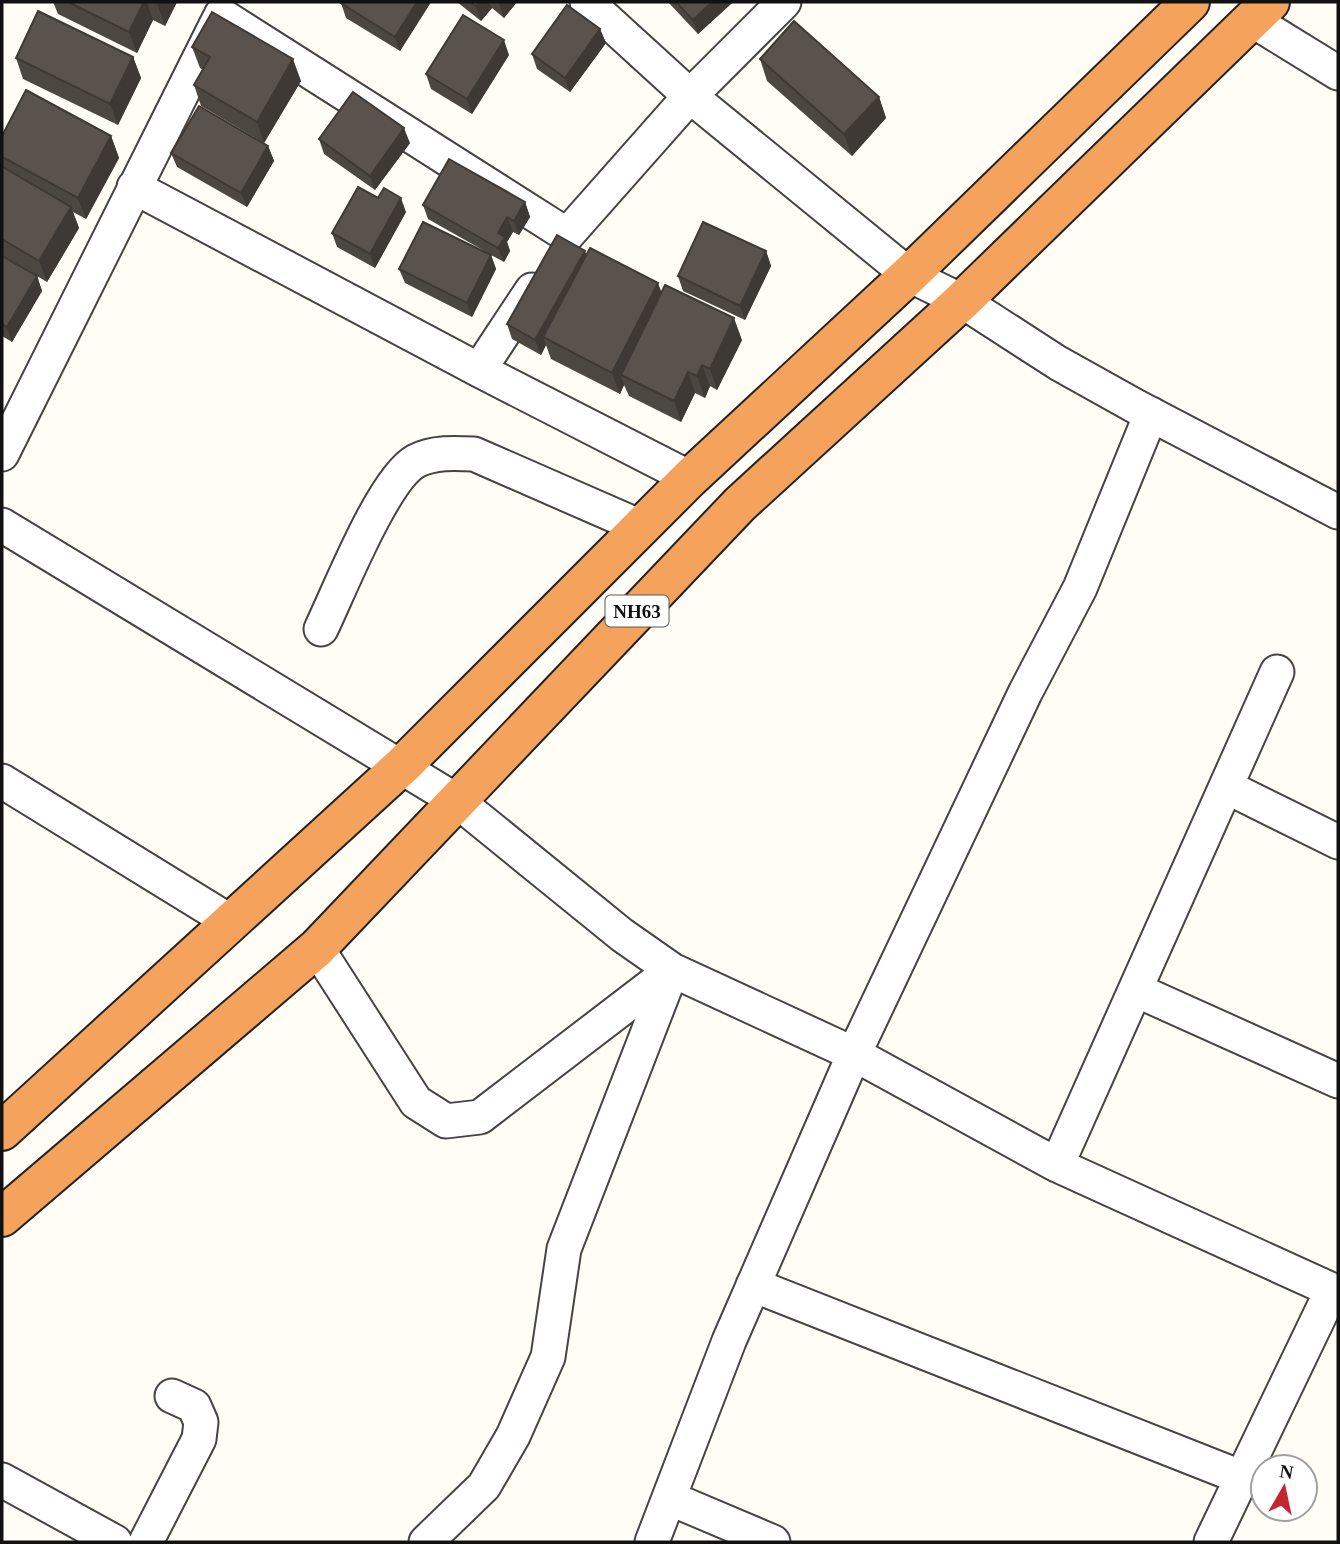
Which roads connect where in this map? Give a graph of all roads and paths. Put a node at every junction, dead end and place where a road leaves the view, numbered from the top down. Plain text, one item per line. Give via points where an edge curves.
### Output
1 (587, 2) edge
2 (784, 2) edge
3 (1190, 2) edge
4 (225, 8) edge
5 (1261, 11) edge
6 (1338, 73) edge
7 (690, 96) junction
8 (134, 187) junction
9 (555, 254) junction
10 (909, 275) junction
11 (962, 301) junction
12 (479, 370) junction
13 (1151, 414) junction
14 (2, 454) edge
15 (690, 478) junction
16 (1338, 512) edge
17 (2, 525) edge
18 (641, 527) junction
19 (321, 629) dead end
20 (1277, 672) dead end
21 (402, 765) junction
22 (2, 781) edge
23 (1227, 787) junction
24 (457, 801) junction
25 (1338, 842) edge
26 (231, 922) junction
27 (317, 948) junction
28 (673, 970) junction
29 (1136, 990) junction
30 (854, 1054) junction
31 (1338, 1081) edge
32 (2, 1131) edge
33 (1057, 1165) junction
34 (2, 1217) edge
35 (753, 1285) junction
36 (172, 1396) dead end
37 (1243, 1478) junction
38 (2, 1480) edge
39 (669, 1499) junction
40 (116, 1542) edge
41 (146, 1542) edge
42 (428, 1542) edge
43 (652, 1542) edge
44 (774, 1542) edge
45 (1211, 1542) edge

1 - 7 street
2 - 7 street
3 - 10 highway, NH63
4 - 8 street
4 - 9 street
5 - 6 street
5 - 11 highway, NH63
7 - 9 street
7 - 10 street
8 - 12 street
8 - 14 street
9 - 12 street
10 - 11 street
10 - 15 highway, NH63
11 - 13 street via 1058,363
11 - 24 highway, NH63 via 740,504
12 - 15 street
13 - 16 street
13 - 30 street via 1080,587
15 - 18 highway, NH63
17 - 21 street
18 - 19 street via 474,454 445,452 415,461 392,483
18 - 21 highway, NH63
20 - 23 street
21 - 24 street
21 - 26 highway, NH63
22 - 26 street
23 - 25 street
23 - 29 street
24 - 27 highway, NH63
24 - 28 street via 622,935
26 - 32 highway, NH63
27 - 28 street via 416,1102 446,1121 480,1117
27 - 34 highway, NH63
28 - 30 street
28 - 42 street via 564,1249 548,1357 513,1436 484,1486
29 - 31 street
29 - 33 street
30 - 33 street
30 - 35 street
33 - 37 street via 1332,1290
35 - 37 street
35 - 39 street
36 - 41 street via 194,1406 201,1422 199,1439
37 - 45 street
38 - 40 street
39 - 43 street
39 - 44 street

